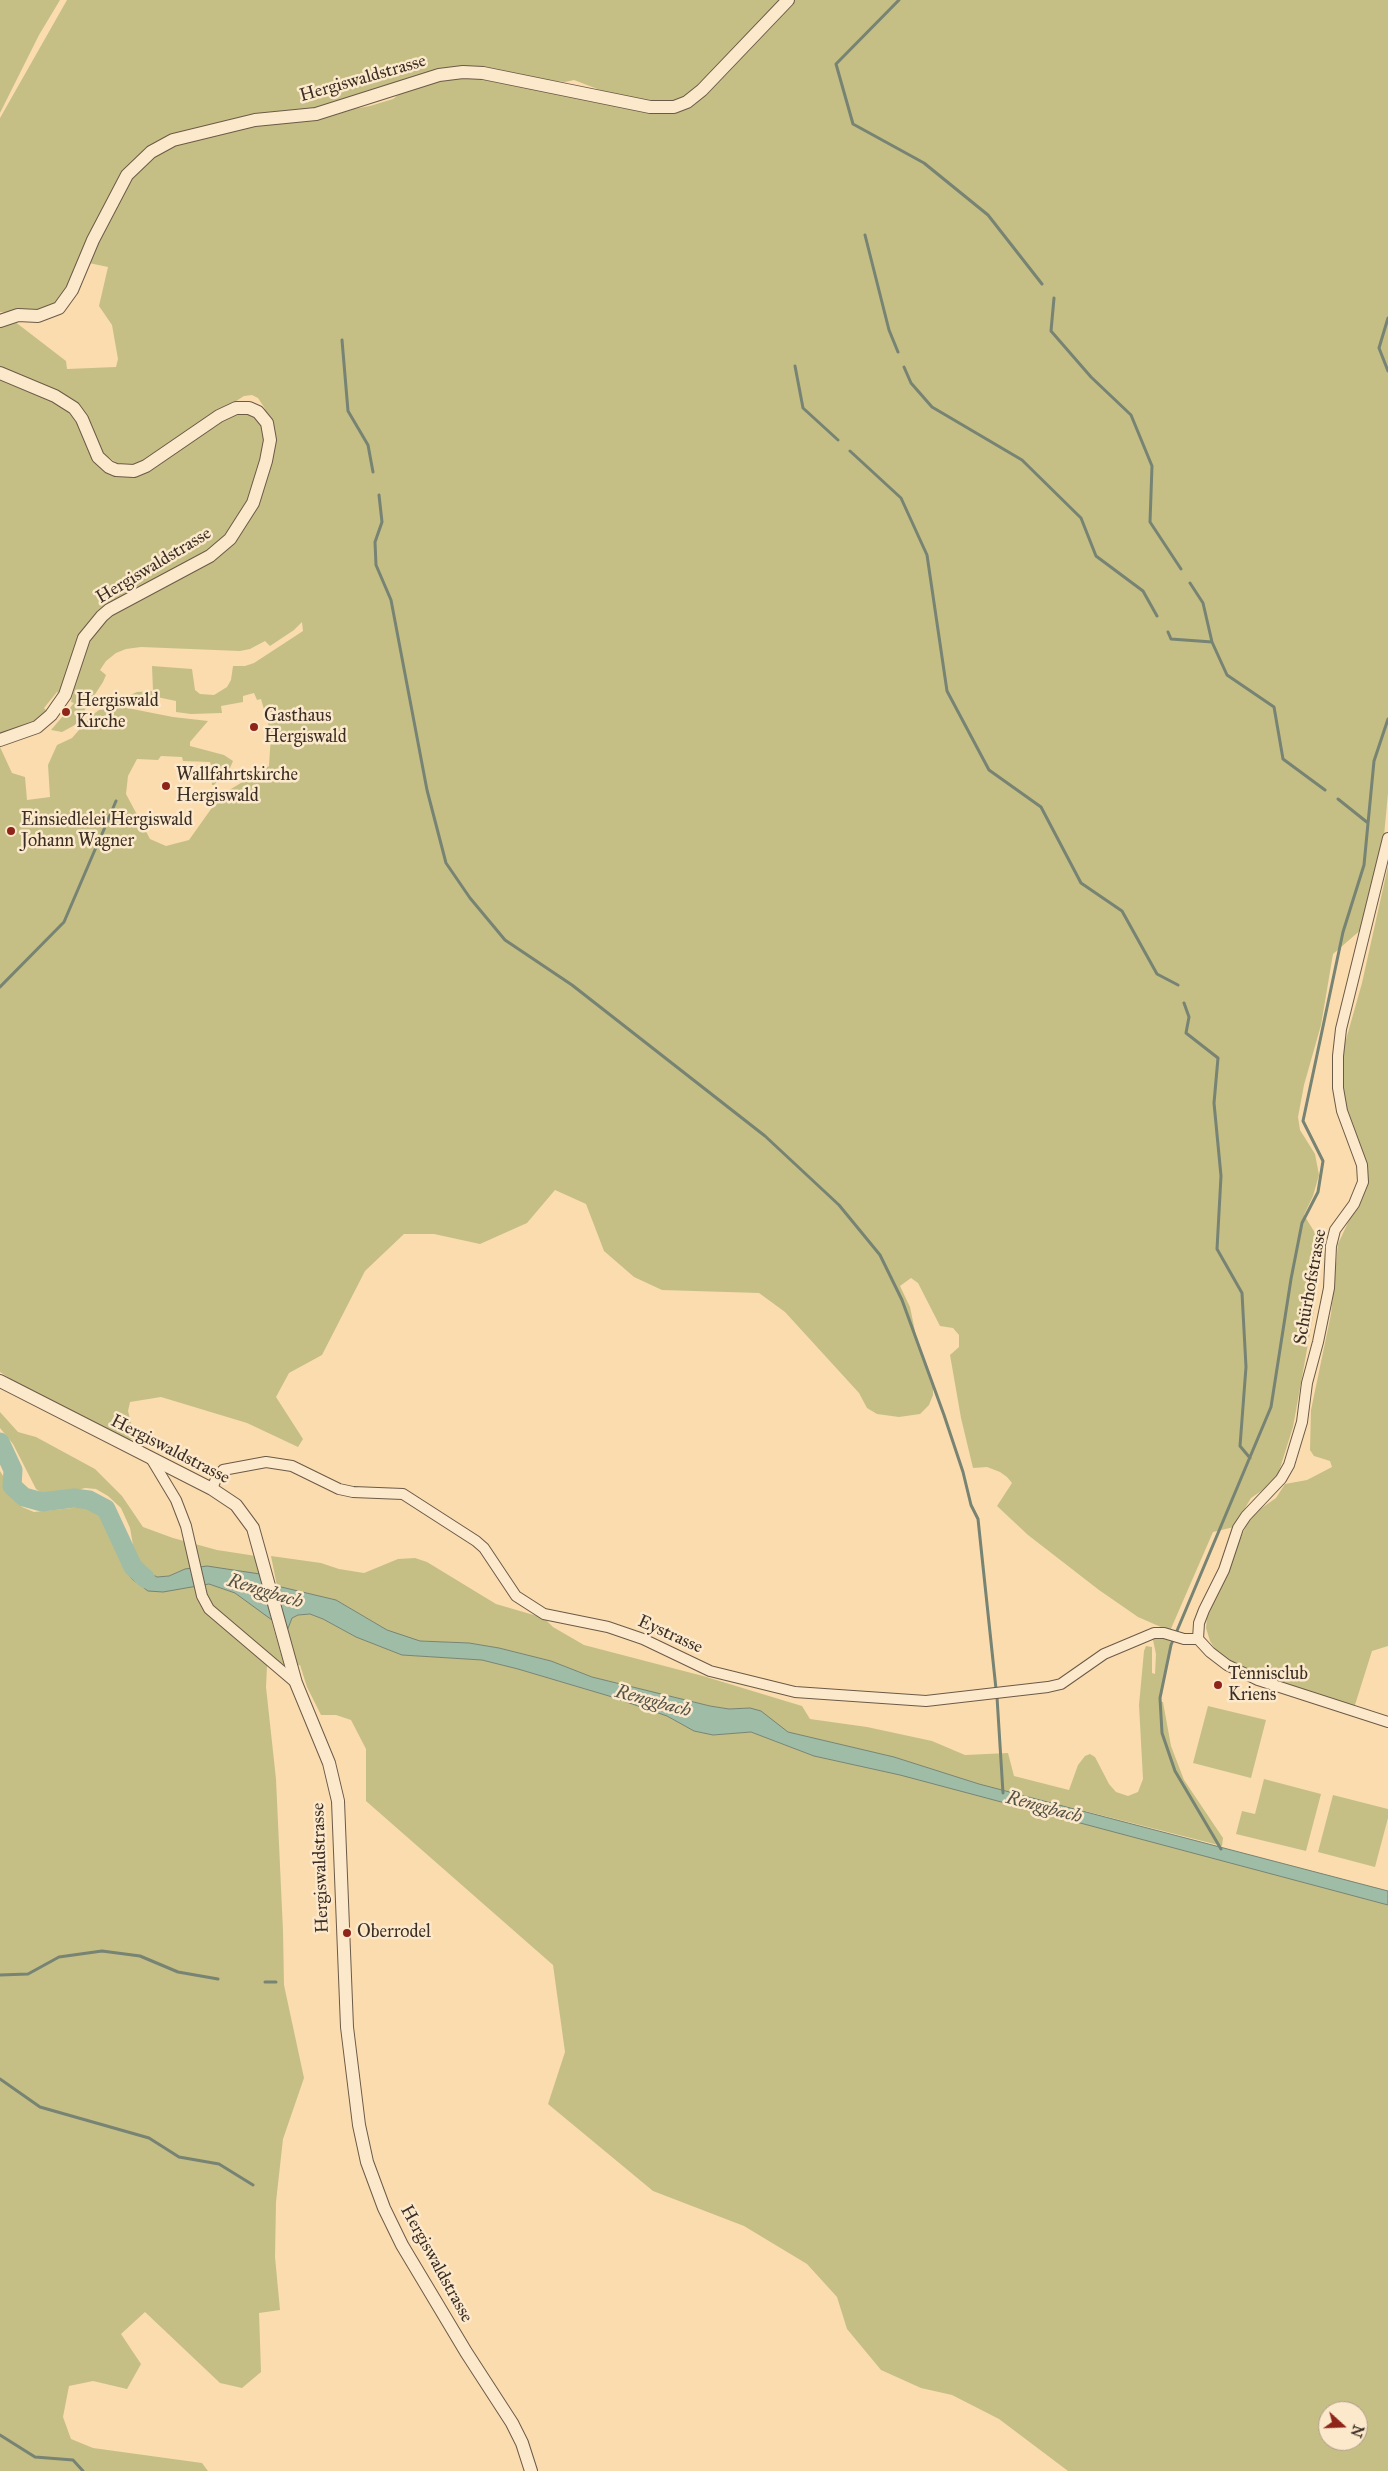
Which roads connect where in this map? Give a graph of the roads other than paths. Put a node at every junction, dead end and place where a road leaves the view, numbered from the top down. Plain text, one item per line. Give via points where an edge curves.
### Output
1 (788, 0) edge
2 (0, 321) edge
3 (0, 373) edge
4 (0, 740) edge
5 (1388, 838) edge
6 (0, 1381) edge
7 (152, 1460) junction
8 (212, 1489) junction
9 (1198, 1639) junction
10 (296, 1683) junction
11 (1388, 1722) edge
12 (531, 2471) edge

1 - 2 street, Hergiswaldstrasse via 702,90 674,107 650,107 463,72 439,75 316,114 255,120 172,140 151,152 127,175 69,295 58,308 48,314 10,316
3 - 4 street, Hergiswaldstrasse via 55,396 74,408 98,457 116,470 134,471 146,466 236,408 258,412 266,423 270,440 253,503 230,539 210,556 102,616 84,638 65,695 51,715 37,726
5 - 9 street, Schürhofstrasse via 1341,1029 1338,1056 1342,1111 1362,1164 1363,1182 1354,1204 1335,1230 1329,1288 1307,1383 1302,1422 1289,1465 1281,1480 1238,1528 1224,1570 1199,1623
6 - 7 street, Hergiswaldstrasse
7 - 8 street, Hergiswaldstrasse
7 - 10 street via 176,1500 186,1526 202,1596 209,1609
8 - 9 street, Eystrasse via 223,1470 266,1462 292,1466 339,1489 403,1494 476,1541 516,1596 544,1614 608,1626 710,1671 787,1691 926,1701 1048,1687 1061,1684 1104,1654 1154,1633
8 - 10 street, Hergiswaldstrasse via 236,1505 253,1528
9 - 11 street via 1227,1665 1258,1680
10 - 12 street, Hergiswaldstrasse via 329,1763 338,1801 347,2028 367,2162 402,2245 512,2423

